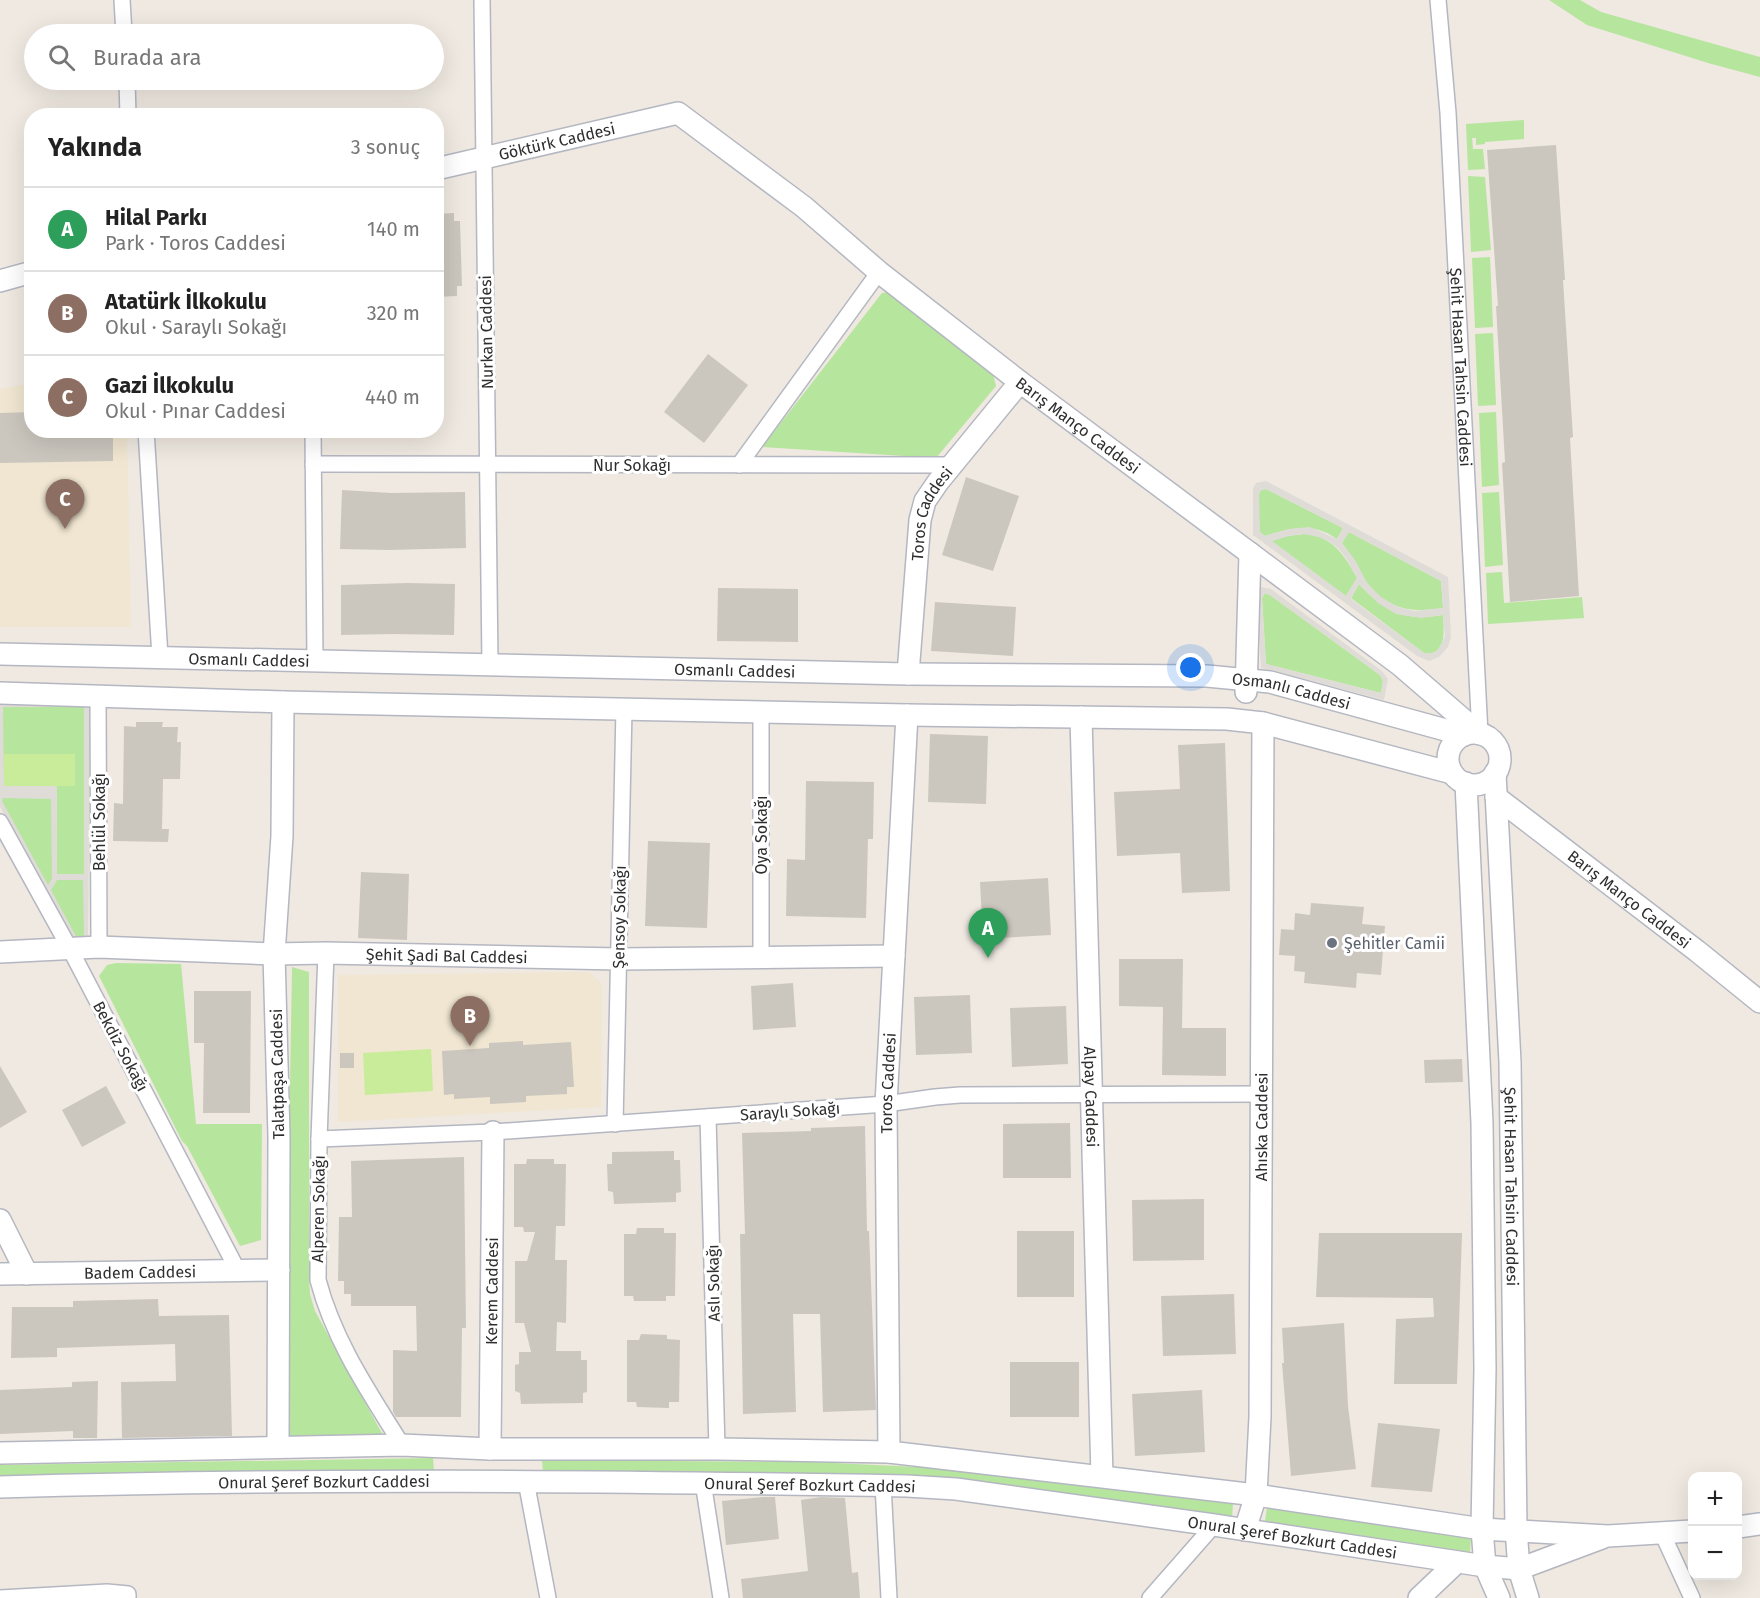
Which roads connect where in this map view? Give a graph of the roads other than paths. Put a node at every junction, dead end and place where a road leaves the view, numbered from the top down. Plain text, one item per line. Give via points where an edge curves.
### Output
1 (122, 0) edge
2 (482, 0) edge
3 (1438, 0) edge
4 (123, 24) edge
5 (127, 90) edge
6 (128, 108) edge
7 (678, 113) joint
8 (484, 158) junction
9 (444, 167) edge
10 (879, 272) junction
11 (24, 274) edge
12 (0, 280) edge
13 (1020, 381) junction
14 (146, 438) edge
15 (313, 438) edge
16 (313, 464) junction
17 (488, 465) junction
18 (739, 465) junction
19 (951, 465) junction
20 (1250, 553) junction
21 (0, 654) edge
22 (160, 657) junction
23 (315, 660) junction
24 (490, 664) junction
25 (908, 674) junction
26 (1269, 682) junction
27 (1247, 686) junction
28 (0, 693) edge
29 (98, 696) junction
30 (283, 702) junction
31 (624, 710) junction
32 (760, 712) junction
33 (907, 715) junction
34 (1080, 717) junction
35 (1263, 723) junction
36 (1472, 734) junction
37 (1495, 773) junction
38 (1459, 778) junction
39 (1497, 797) junction
40 (0, 822) edge
41 (99, 947) junction
42 (70, 949) junction
43 (0, 952) edge
44 (326, 953) junction
45 (274, 954) junction
46 (894, 956) junction
47 (761, 957) junction
48 (619, 959) junction
49 (1760, 1002) edge
50 (1261, 1094) junction
51 (1091, 1095) junction
52 (886, 1104) junction
53 (708, 1117) junction
54 (615, 1124) junction
55 (492, 1132) junction
56 (319, 1139) junction
57 (0, 1220) edge
58 (279, 1270) junction
59 (238, 1271) junction
60 (0, 1274) edge
61 (27, 1274) junction
62 (402, 1444) junction
63 (278, 1447) junction
64 (490, 1449) junction
65 (717, 1449) junction
66 (889, 1452) junction
67 (0, 1453) edge
68 (1102, 1476) junction
69 (526, 1481) junction
70 (702, 1482) junction
71 (883, 1485) junction
72 (0, 1487) edge
73 (1256, 1495) junction
74 (1760, 1524) edge
75 (1214, 1525) junction
76 (1742, 1526) edge
77 (1482, 1529) junction
78 (1516, 1529) junction
79 (1245, 1530) junction
80 (1688, 1531) edge
81 (1662, 1533) junction
82 (1608, 1536) junction
83 (1457, 1562) junction
84 (1485, 1566) junction
85 (1519, 1569) junction
86 (128, 1596) edge
87 (0, 1598) edge
88 (548, 1598) edge
89 (722, 1598) edge
90 (889, 1598) edge
91 (1150, 1598) edge
92 (1419, 1598) edge
93 (1499, 1598) edge
94 (1528, 1598) edge
95 (1692, 1598) edge

1 - 4 street
2 - 8 street, Nurkan Caddesi
3 - 36 street, Şehit Hasan Tahsin Caddesi via 1448,113
5 - 6 street
7 - 8 main road, Göktürk Caddesi
7 - 10 main road, Barış Manço Caddesi via 804,207
8 - 9 main road, Göktürk Caddesi
8 - 17 street, Nurkan Caddesi
10 - 13 main road, Barış Manço Caddesi
10 - 18 street
11 - 12 main road
13 - 19 main road, Toros Caddesi
13 - 20 main road, Barış Manço Caddesi
14 - 22 street
15 - 16 street
16 - 17 street, Nur Sokağı
16 - 23 street
17 - 18 street, Nur Sokağı
17 - 24 street, Nurkan Caddesi
18 - 19 street, Nur Sokağı
19 - 25 main road, Toros Caddesi via 925,501 920,520
20 - 27 main road
20 - 36 main road, Barış Manço Caddesi via 1400,665
21 - 22 main road, Osmanlı Caddesi
22 - 23 main road, Osmanlı Caddesi
23 - 24 main road, Osmanlı Caddesi
24 - 25 main road, Osmanlı Caddesi
25 - 27 main road, Osmanlı Caddesi via 1179,676
26 - 27 main road, Osmanlı Caddesi
26 - 35 main road via 1281,689 1285,709 1276,720
26 - 36 main road, Osmanlı Caddesi
27 - 35 main road via 1246,712
28 - 29 main road
29 - 30 main road
29 - 41 street, Behlül Sokağı
30 - 31 main road
30 - 45 main road, Talatpaşa Caddesi via 282,836
31 - 32 main road
31 - 48 street, Şensoy Sokağı
32 - 33 main road
32 - 47 street, Oya Sokağı
33 - 34 main road
33 - 46 main road, Toros Caddesi
34 - 35 main road
34 - 51 main road, Alpay Caddesi
35 - 38 main road
35 - 50 main road, Ahıska Caddesi
36 - 37 main road via 1488,737 1498,749 1500,758
36 - 38 main road via 1456,740 1448,755
37 - 38 main road via 1482,783
37 - 39 main road, Şehit Hasan Tahsin Caddesi
38 - 77 main road, Şehit Hasan Tahsin Caddesi via 1482,1123
39 - 49 main road, Barış Manço Caddesi
39 - 78 main road, Şehit Hasan Tahsin Caddesi via 1510,1062
40 - 42 street, Bekdiz Sokağı
41 - 42 main road, Şehit Şadi Bal Caddesi
41 - 45 main road, Şehit Şadi Bal Caddesi
42 - 43 main road, Şehit Şadi Bal Caddesi
42 - 59 street, Bekdiz Sokağı
44 - 45 main road, Şehit Şadi Bal Caddesi
44 - 48 main road, Şehit Şadi Bal Caddesi
44 - 56 street, Alperen Sokağı
45 - 58 main road, Talatpaşa Caddesi
46 - 47 main road, Şehit Şadi Bal Caddesi
46 - 52 main road, Toros Caddesi
47 - 48 main road, Şehit Şadi Bal Caddesi
48 - 54 street, Şensoy Sokağı
50 - 51 street, Saraylı Sokağı
50 - 73 main road, Ahıska Caddesi via 1260,1417
51 - 52 street, Saraylı Sokağı via 934,1096
51 - 68 main road, Alpay Caddesi
52 - 53 street, Saraylı Sokağı
52 - 66 main road, Toros Caddesi
53 - 54 street, Saraylı Sokağı
53 - 65 street, Aslı Sokağı
54 - 55 street, Saraylı Sokağı
55 - 56 street, Saraylı Sokağı
55 - 64 main road, Kerem Caddesi
56 - 62 street, Alperen Sokağı via 317,1254 322,1298 351,1364
57 - 61 main road
58 - 59 main road, Badem Caddesi
58 - 63 main road, Talatpaşa Caddesi
59 - 61 main road, Badem Caddesi
60 - 61 main road, Badem Caddesi
62 - 63 main road, Onural Şeref Bozkurt Caddesi
62 - 64 main road, Onural Şeref Bozkurt Caddesi
63 - 67 main road, Onural Şeref Bozkurt Caddesi
64 - 65 main road, Onural Şeref Bozkurt Caddesi
65 - 66 main road, Onural Şeref Bozkurt Caddesi
66 - 68 main road, Onural Şeref Bozkurt Caddesi
68 - 73 main road, Onural Şeref Bozkurt Caddesi
69 - 70 main road, Onural Şeref Bozkurt Caddesi
69 - 72 main road, Onural Şeref Bozkurt Caddesi
69 - 88 street
70 - 71 main road, Onural Şeref Bozkurt Caddesi
70 - 89 street
71 - 75 main road, Onural Şeref Bozkurt Caddesi via 956,1490
71 - 90 street
73 - 77 main road, Onural Şeref Bozkurt Caddesi
73 - 79 main road, Ahıska Caddesi
74 - 76 main road
75 - 79 main road, Onural Şeref Bozkurt Caddesi
75 - 91 street
77 - 78 main road, Onural Şeref Bozkurt Caddesi
77 - 84 main road, Şehit Hasan Tahsin Caddesi
78 - 82 main road, Onural Şeref Bozkurt Caddesi
78 - 85 main road, Şehit Hasan Tahsin Caddesi
79 - 83 main road, Onural Şeref Bozkurt Caddesi
80 - 81 main road, Onural Şeref Bozkurt Caddesi
81 - 82 main road, Onural Şeref Bozkurt Caddesi
81 - 95 street
82 - 85 main road, Onural Şeref Bozkurt Caddesi
83 - 84 main road, Onural Şeref Bozkurt Caddesi
83 - 92 main road
84 - 85 main road, Onural Şeref Bozkurt Caddesi
84 - 93 main road, Şehit Hasan Tahsin Caddesi
85 - 94 main road, Şehit Hasan Tahsin Caddesi
86 - 87 street via 107,1592

